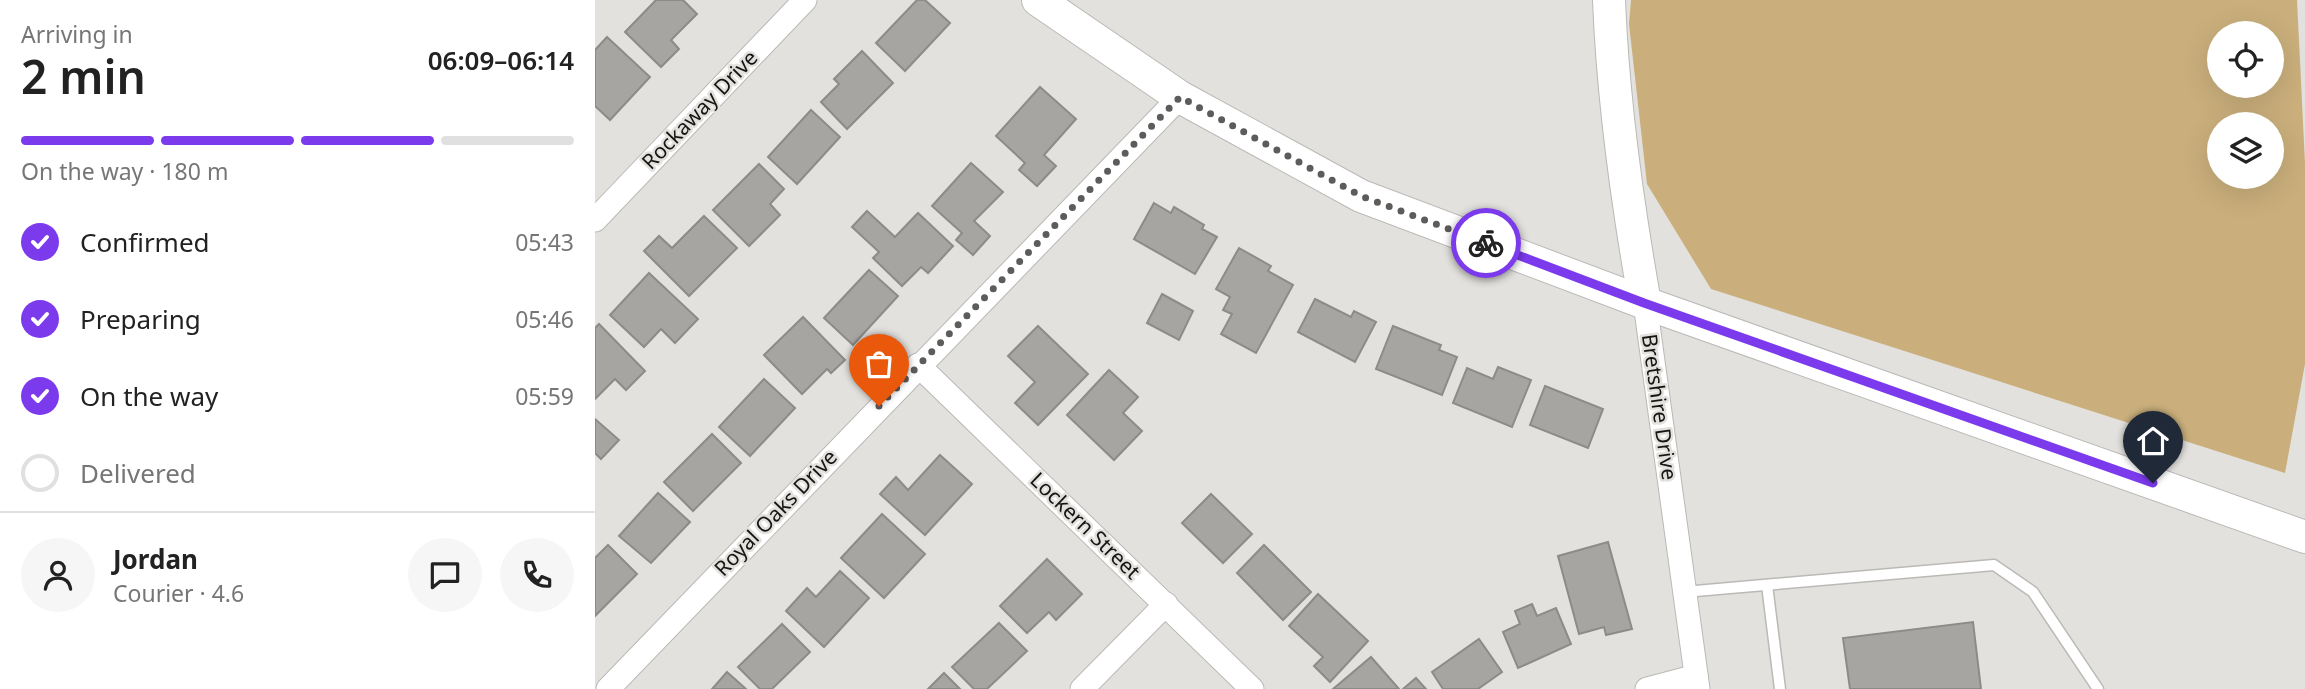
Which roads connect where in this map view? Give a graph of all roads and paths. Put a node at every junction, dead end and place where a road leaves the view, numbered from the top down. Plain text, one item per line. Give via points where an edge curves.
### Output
1 (806, 0) edge
2 (1038, 0) edge
3 (1609, 0) edge
4 (1180, 97) junction
5 (595, 220) edge
6 (1644, 303) junction
7 (918, 365) junction
8 (2305, 537) edge
9 (1767, 585) junction
10 (1684, 592) junction
11 (1166, 604) junction
12 (1697, 683) edge
13 (608, 689) edge
14 (1082, 689) edge
15 (1252, 689) edge
16 (1647, 689) edge
17 (1780, 689) edge
18 (2098, 689) edge

1 - 5 street, Rockaway Drive
2 - 4 main road
3 - 6 main road, Bretshire Drive via 1612,83
4 - 6 main road via 1361,196
4 - 7 street, Royal Oaks Drive
6 - 8 main road
6 - 10 street, Bretshire Drive
7 - 11 street, Lockern Street
7 - 13 street, Royal Oaks Drive
9 - 10 lane
9 - 17 lane
9 - 18 lane via 1994,565 2033,592
10 - 12 street, Bretshire Drive
11 - 14 street
11 - 15 street, Lockern Street
12 - 16 street

